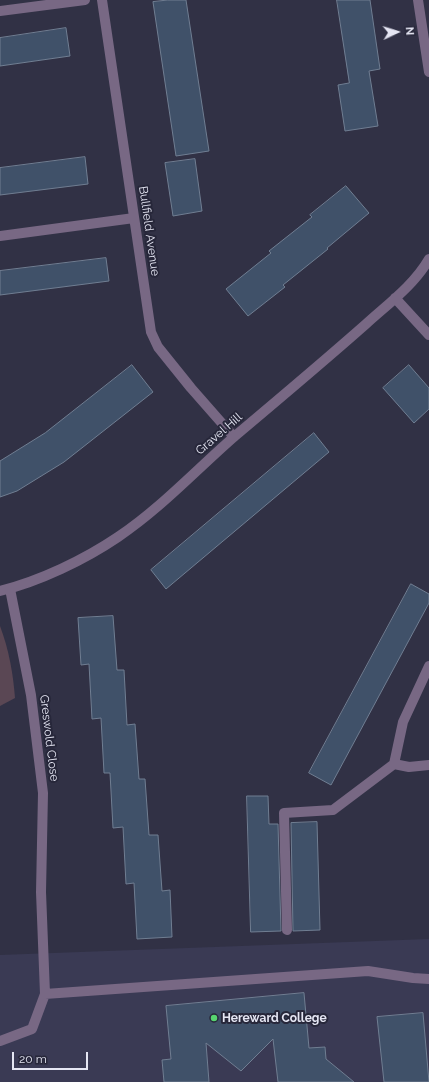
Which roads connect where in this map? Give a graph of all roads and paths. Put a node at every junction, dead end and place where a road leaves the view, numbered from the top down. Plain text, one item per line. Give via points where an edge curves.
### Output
1 (85, 0) edge
2 (102, 0) edge
3 (418, 0) edge
4 (0, 11) edge
5 (429, 72) edge
6 (134, 218) junction
7 (0, 236) edge
8 (429, 259) edge
9 (395, 298) junction
10 (429, 335) edge
11 (234, 437) junction
12 (5, 590) edge
13 (429, 666) edge
14 (394, 764) junction
15 (429, 765) edge
16 (287, 930) dead end
17 (429, 979) edge
18 (45, 994) junction
19 (0, 1041) edge

1 - 4 street
2 - 6 street, Bullfield Avenue
3 - 5 street
6 - 7 street
6 - 11 street, Bullfield Avenue via 151,332 158,347 190,388
8 - 9 street, Gravel Hill via 422,271
9 - 10 street
9 - 11 street, Gravel Hill
11 - 12 street, Gravel Hill via 146,517 117,537 54,571
12 - 18 street, Greswold Close via 31,695 43,793 41,892
13 - 14 street via 403,722
14 - 15 street via 409,767
14 - 16 street via 333,810 284,813
17 - 18 street via 368,971
18 - 19 street via 32,1029

